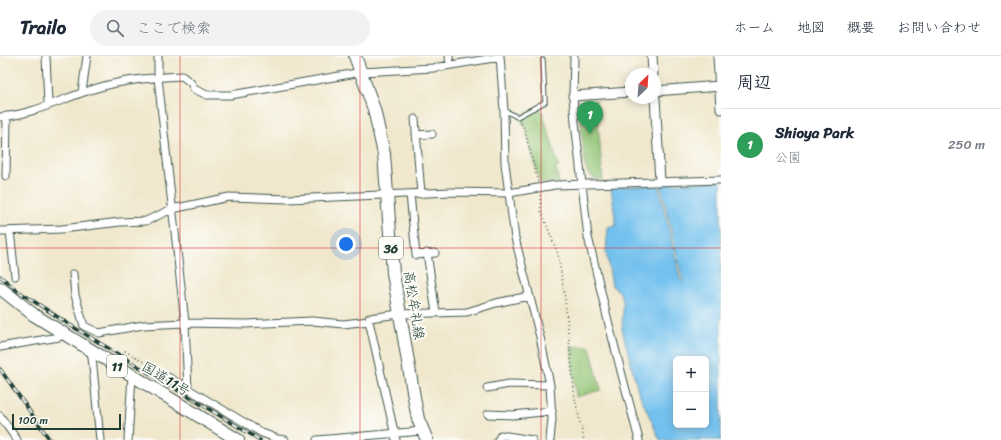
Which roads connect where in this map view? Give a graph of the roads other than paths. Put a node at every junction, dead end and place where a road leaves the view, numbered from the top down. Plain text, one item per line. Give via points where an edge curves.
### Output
1 (46, 56) edge
2 (87, 56) edge
3 (158, 56) edge
4 (355, 56) edge
5 (450, 56) edge
6 (574, 56) edge
7 (652, 56) edge
8 (718, 56) edge
9 (500, 57) edge
10 (543, 60) dead end
11 (450, 65) junction
12 (653, 68) edge
13 (362, 72) junction
14 (158, 78) junction
15 (720, 86) junction
16 (661, 91) edge
17 (82, 92) junction
18 (625, 92) edge
19 (573, 96) junction
20 (48, 104) junction
21 (655, 104) edge
22 (721, 109) edge
23 (504, 110) junction
24 (4, 116) edge
25 (415, 119) dead end
26 (432, 134) dead end
27 (416, 135) junction
28 (6, 176) dead end
29 (721, 180) edge
30 (660, 181) junction
31 (583, 185) junction
32 (509, 193) junction
33 (410, 194) junction
34 (421, 194) junction
35 (388, 195) junction
36 (172, 209) junction
37 (0, 231) edge
38 (10, 231) junction
39 (73, 274) dead end
40 (15, 276) dead end
41 (0, 288) edge
42 (529, 296) junction
43 (436, 313) junction
44 (399, 314) junction
45 (369, 321) junction
46 (185, 323) junction
47 (63, 333) junction
48 (0, 347) edge
49 (90, 350) junction
50 (132, 376) junction
51 (168, 377) road end
52 (550, 385) junction
53 (487, 388) dead end
54 (188, 389) junction
55 (552, 410) junction
56 (488, 414) dead end
57 (0, 416) edge
58 (425, 435) edge
59 (396, 437) edge
60 (17, 440) edge
61 (100, 440) edge
62 (128, 440) edge
63 (238, 440) edge
64 (285, 440) edge
65 (317, 440) edge
66 (498, 440) edge
67 (532, 440) edge
68 (550, 440) edge
69 (639, 440) edge

1 - 20 street
2 - 17 street
3 - 14 street
4 - 13 main road, 高松牟礼線 / 36
5 - 11 street
6 - 19 street
7 - 12 street
8 - 15 street
9 - 11 street
9 - 23 street
10 - 23 lane via 545,102 517,117
11 - 13 street
13 - 14 street via 231,94 207,95 194,89 182,76
13 - 35 main road, 高松牟礼線 / 36 via 374,109 384,154
14 - 17 street via 127,80
14 - 36 street
15 - 16 street
15 - 22 street
17 - 20 street
18 - 19 street
19 - 31 street
20 - 24 street via 21,114
21 - 30 street
23 - 32 street via 505,164
24 - 28 street
25 - 27 street
26 - 27 street
27 - 34 street
29 - 30 street
30 - 31 street
31 - 32 street via 555,185
31 - 69 street via 588,237
32 - 34 street
32 - 42 street via 515,238
33 - 34 street
33 - 35 street
33 - 43 street via 416,255 431,253
35 - 36 street via 288,199 228,197
35 - 44 main road, 高松牟礼線 / 36 via 393,273
36 - 38 street via 146,221
36 - 46 street
37 - 38 street
38 - 40 street
39 - 46 street via 75,295 84,326 91,331 99,334 144,325
41 - 47 main road, 国道11号 / 11 via 34,315
42 - 43 street via 467,312
42 - 52 street
43 - 44 street
44 - 45 street via 369,318
44 - 58 main road, 高松牟礼線 / 36 via 415,403
45 - 46 street via 343,324 313,321
45 - 59 street
46 - 54 street
47 - 48 street via 59,337
47 - 49 main road, 国道11号 / 11
49 - 50 main road, 国道11号 / 11
49 - 61 street
50 - 62 street
50 - 63 main road, 国道11号 / 11
51 - 54 street
52 - 53 street via 509,384
52 - 55 street
54 - 64 street via 262,433
55 - 56 street via 513,415
55 - 68 street
57 - 60 street
58 - 59 street
59 - 65 street
66 - 67 street via 501,435 509,435

